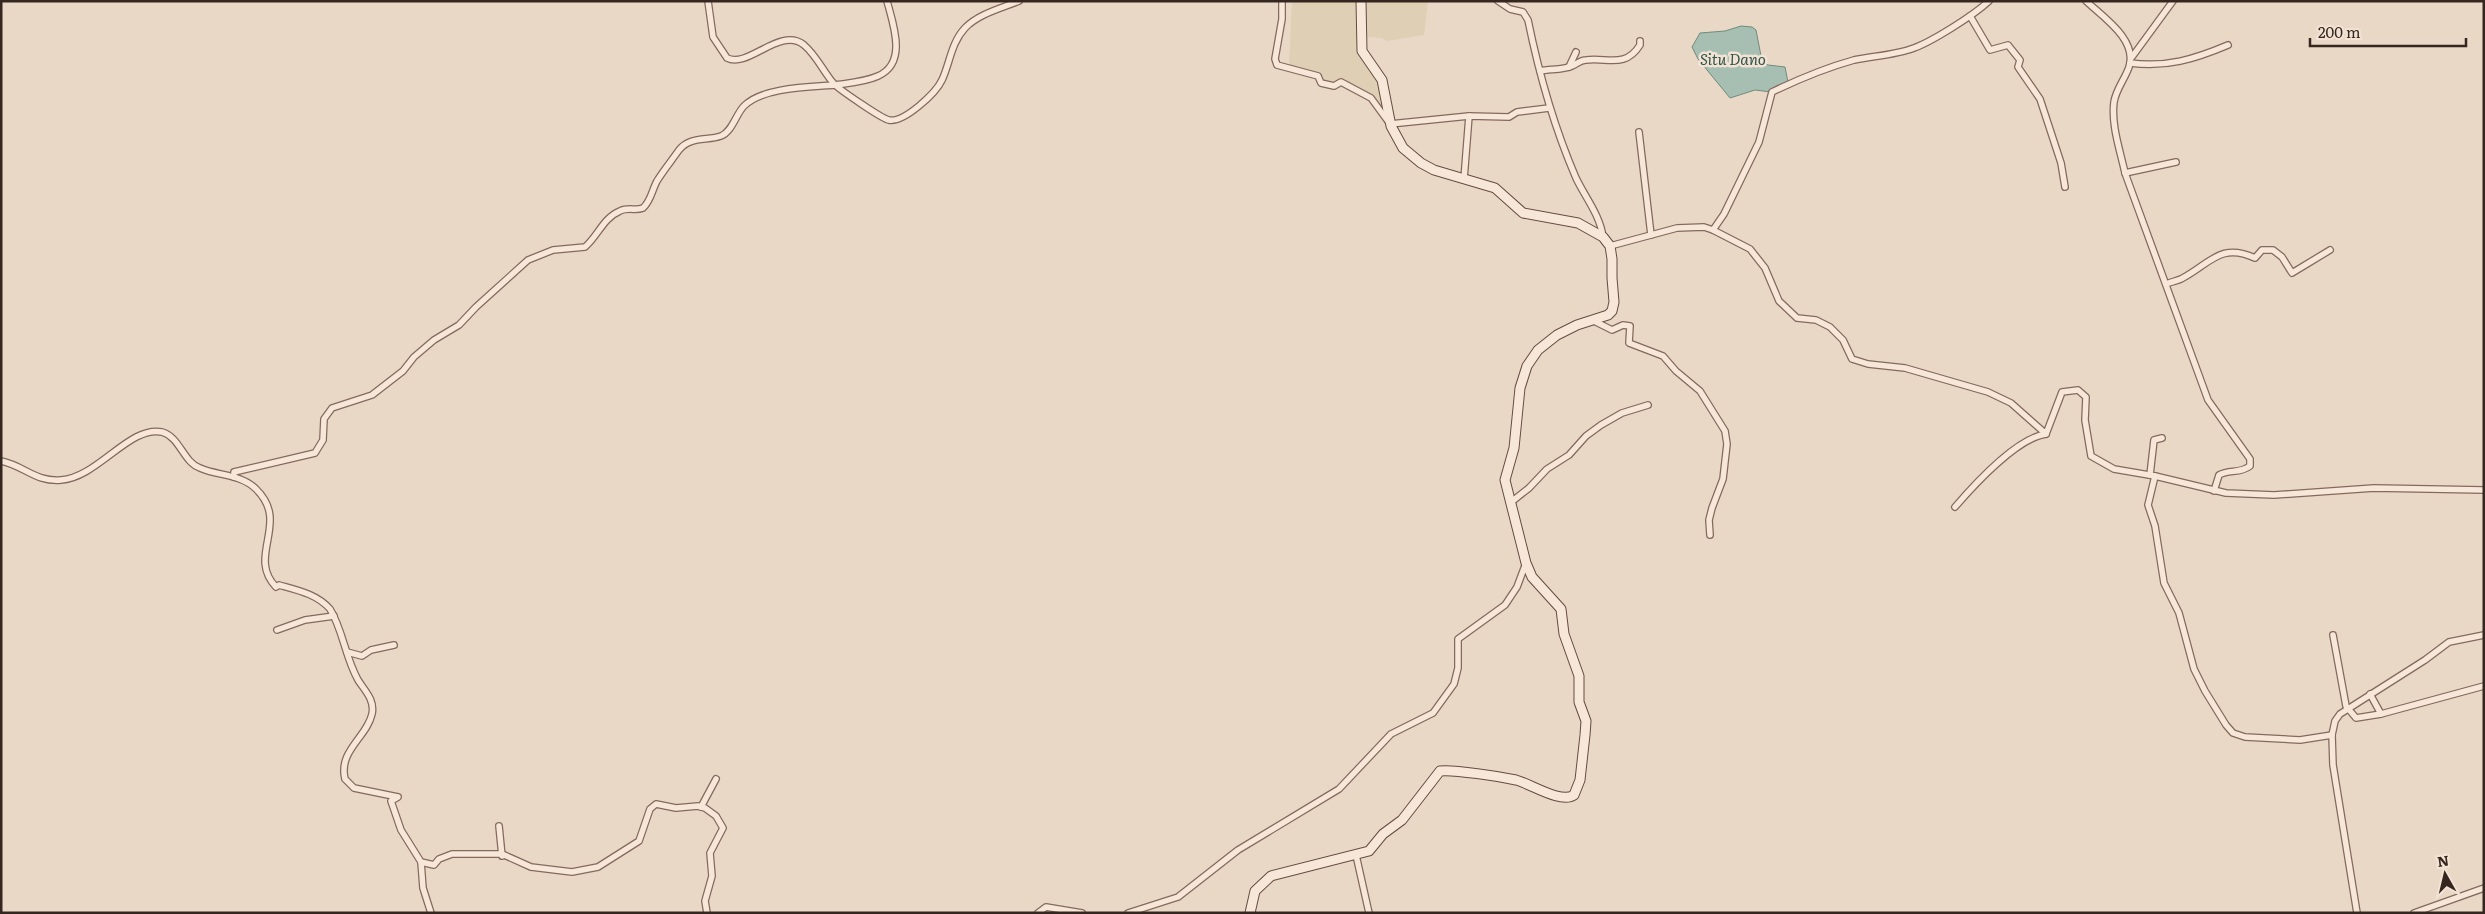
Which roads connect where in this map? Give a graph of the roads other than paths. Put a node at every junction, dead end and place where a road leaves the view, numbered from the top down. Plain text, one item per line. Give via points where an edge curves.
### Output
1 (708, 1) edge
2 (887, 1) edge
3 (1019, 1) edge
4 (1282, 1) edge
5 (1361, 1) edge
6 (1498, 1) edge
7 (1989, 1) edge
8 (2086, 1) edge
9 (2173, 1) edge
10 (1970, 16) junction
11 (1640, 41) dead end
12 (2228, 45) dead end
13 (1576, 52) dead end
14 (2131, 60) junction
15 (1569, 67) junction
16 (1540, 71) junction
17 (835, 85) junction
18 (1549, 108) junction
19 (1469, 116) junction
20 (1390, 124) junction
21 (1639, 132) dead end
22 (2176, 162) dead end
23 (2125, 173) junction
24 (1464, 179) junction
25 (2065, 187) dead end
26 (1713, 230) junction
27 (1651, 236) junction
28 (1603, 237) junction
29 (1610, 246) junction
30 (2330, 250) dead end
31 (2166, 284) junction
32 (1592, 320) junction
33 (1648, 405) dead end
34 (2046, 434) junction
35 (2162, 438) dead end
36 (1, 461) edge
37 (2153, 476) junction
38 (234, 477) junction
39 (2484, 490) edge
40 (2214, 491) junction
41 (1510, 503) junction
42 (1955, 507) dead end
43 (1710, 535) dead end
44 (1526, 563) junction
45 (334, 616) junction
46 (277, 630) dead end
47 (2333, 635) dead end
48 (2484, 635) edge
49 (394, 646) dead end
50 (347, 652) junction
51 (2484, 686) edge
52 (2370, 694) junction
53 (2348, 708) junction
54 (2380, 714) junction
55 (2332, 735) junction
56 (716, 779) dead end
57 (701, 806) junction
58 (499, 826) dead end
59 (1356, 855) junction
60 (502, 856) junction
61 (421, 862) junction
62 (2484, 888) edge
63 (431, 913) edge
64 (707, 913) edge
65 (1038, 913) edge
66 (1082, 913) edge
67 (1128, 913) edge
68 (1250, 913) edge
69 (1369, 913) edge
70 (2357, 913) edge
71 (2414, 913) edge

1 - 17 street via 713,37 729,59 737,60 779,42 798,42 810,51
2 - 17 street via 896,42 891,66 876,77
3 - 17 street via 985,15 965,28 954,44 938,87 921,104 897,119 886,120
4 - 20 street via 1277,65 1318,76 1321,83 1334,86 1341,82 1371,98
5 - 20 street via 1362,51 1382,80
6 - 16 street via 1523,12 1528,19
7 - 10 street
8 - 14 street via 2124,37
9 - 14 street
10 - 25 street via 1990,50 2008,45 2020,60 2018,67 2040,99 2047,118 2063,169
10 - 26 street via 1914,48 1821,70 1772,92 1759,142
11 - 15 street via 1636,52 1621,60 1589,59
12 - 14 street via 2166,65 2151,66
13 - 15 street
14 - 23 street via 2118,88 2114,107 2116,136
15 - 16 street
16 - 18 street
17 - 38 street via 788,90 751,100 737,114 727,133 693,141 680,148 643,208 618,212 603,224 585,247 553,250 528,260 460,325 434,340 403,371 372,395 332,408 324,419 324,440 315,453 234,472
18 - 19 street via 1526,110 1509,116
18 - 28 street
19 - 20 street
19 - 24 street
20 - 24 street via 1403,148 1421,163
21 - 27 street
22 - 23 street
23 - 31 street
24 - 28 street via 1495,188 1523,213 1578,223
26 - 27 street via 1693,226 1664,230
26 - 34 street via 1750,249 1765,268 1779,301 1797,318 1816,320 1830,327 1843,340 1852,359 1905,368 1988,392 2011,403
27 - 29 street
28 - 29 street
29 - 32 street via 1612,311
30 - 31 street via 2292,273 2273,250 2262,250 2255,258 2246,253 2228,252 2212,257
31 - 40 street via 2208,400 2250,459 2250,466 2244,470 2219,475
32 - 41 street via 1566,330 1542,346 1527,366 1520,388 1514,448 1506,480
32 - 43 street via 1612,330 1630,326 1629,343 1663,356 1700,390 1725,431 1727,444 1723,479 1712,508
33 - 41 street via 1622,413 1600,425
34 - 37 street via 2062,392 2078,390 2086,397 2091,456 2109,468
34 - 42 street via 2029,440 1989,471
35 - 37 street via 2154,440
36 - 38 street via 37,478 68,480 100,464 138,437 158,432 171,437 196,467
37 - 40 street
37 - 55 street via 2148,505 2155,526 2164,583 2179,613 2194,669 2226,725 2233,733 2245,737 2300,740
38 - 45 street via 254,487 268,508 271,530 264,561 273,584 321,600
39 - 40 street via 2374,488 2254,496
41 - 44 street
44 - 59 street via 1532,577 1561,609 1564,634 1579,676 1579,702 1586,728 1578,790 1571,797 1564,797 1517,780 1441,771 1435,774 1399,823 1383,834 1369,851
44 - 67 street via 1517,587 1505,605 1458,639 1458,668 1454,684 1434,711 1391,734 1339,789 1238,850 1178,897
45 - 46 street via 304,620
45 - 50 street
47 - 53 street
48 - 52 street via 2449,642
49 - 50 street via 370,650 360,657
50 - 61 street via 373,708 370,720 349,752 345,779 354,788 398,797 391,801 397,819
51 - 54 street
52 - 53 street
52 - 54 street
53 - 54 street via 2356,718
53 - 55 street via 2335,721
55 - 70 street via 2333,765
56 - 57 street
57 - 60 street via 676,808 656,804 650,809 640,841 593,869 558,872 531,867
57 - 64 street via 716,816 724,830 710,850 712,876 705,901
58 - 60 street
59 - 68 street via 1271,876 1255,891
59 - 69 street
60 - 61 street via 452,854 438,859 434,865
61 - 63 street via 423,888
62 - 71 street
65 - 66 street via 1046,908

